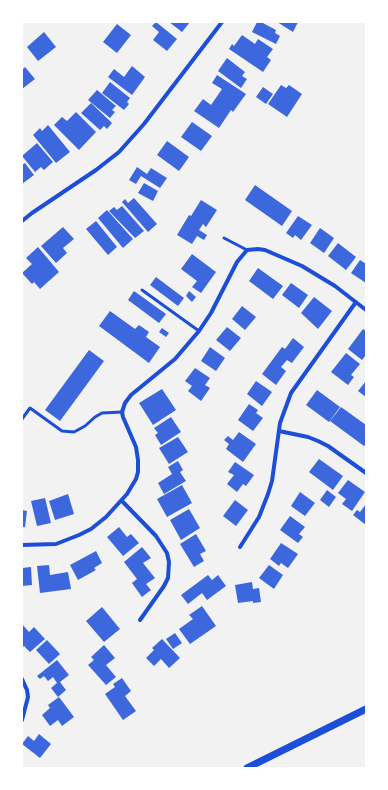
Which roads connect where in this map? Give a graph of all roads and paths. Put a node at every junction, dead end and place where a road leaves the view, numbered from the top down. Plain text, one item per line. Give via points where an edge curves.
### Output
1 (222, 22) edge
2 (22, 221) edge
3 (224, 238) dead end
4 (247, 250) junction
5 (142, 290) dead end
6 (356, 302) junction
7 (366, 310) edge
8 (199, 331) junction
9 (122, 412) junction
10 (22, 419) edge
11 (279, 431) junction
12 (366, 473) edge
13 (122, 501) junction
14 (22, 545) edge
15 (240, 548) dead end
16 (140, 620) dead end
17 (22, 679) edge
18 (366, 709) edge
19 (22, 720) edge
20 (247, 768) edge

1 - 2 street via 144,124 118,152
3 - 4 lane
4 - 6 street via 265,250 302,266
4 - 8 street via 237,262 211,314
5 - 8 lane
6 - 7 street
6 - 11 street via 295,386 287,401
8 - 9 street via 175,359 128,399
9 - 10 lane via 102,414 74,432 62,431 30,408
9 - 13 street via 136,447 138,466 133,485
11 - 12 street via 323,443
11 - 15 street via 268,494
13 - 14 street via 91,529 79,535 56,544
13 - 16 street via 156,536 169,562 168,578
17 - 19 street via 28,697
18 - 20 street

